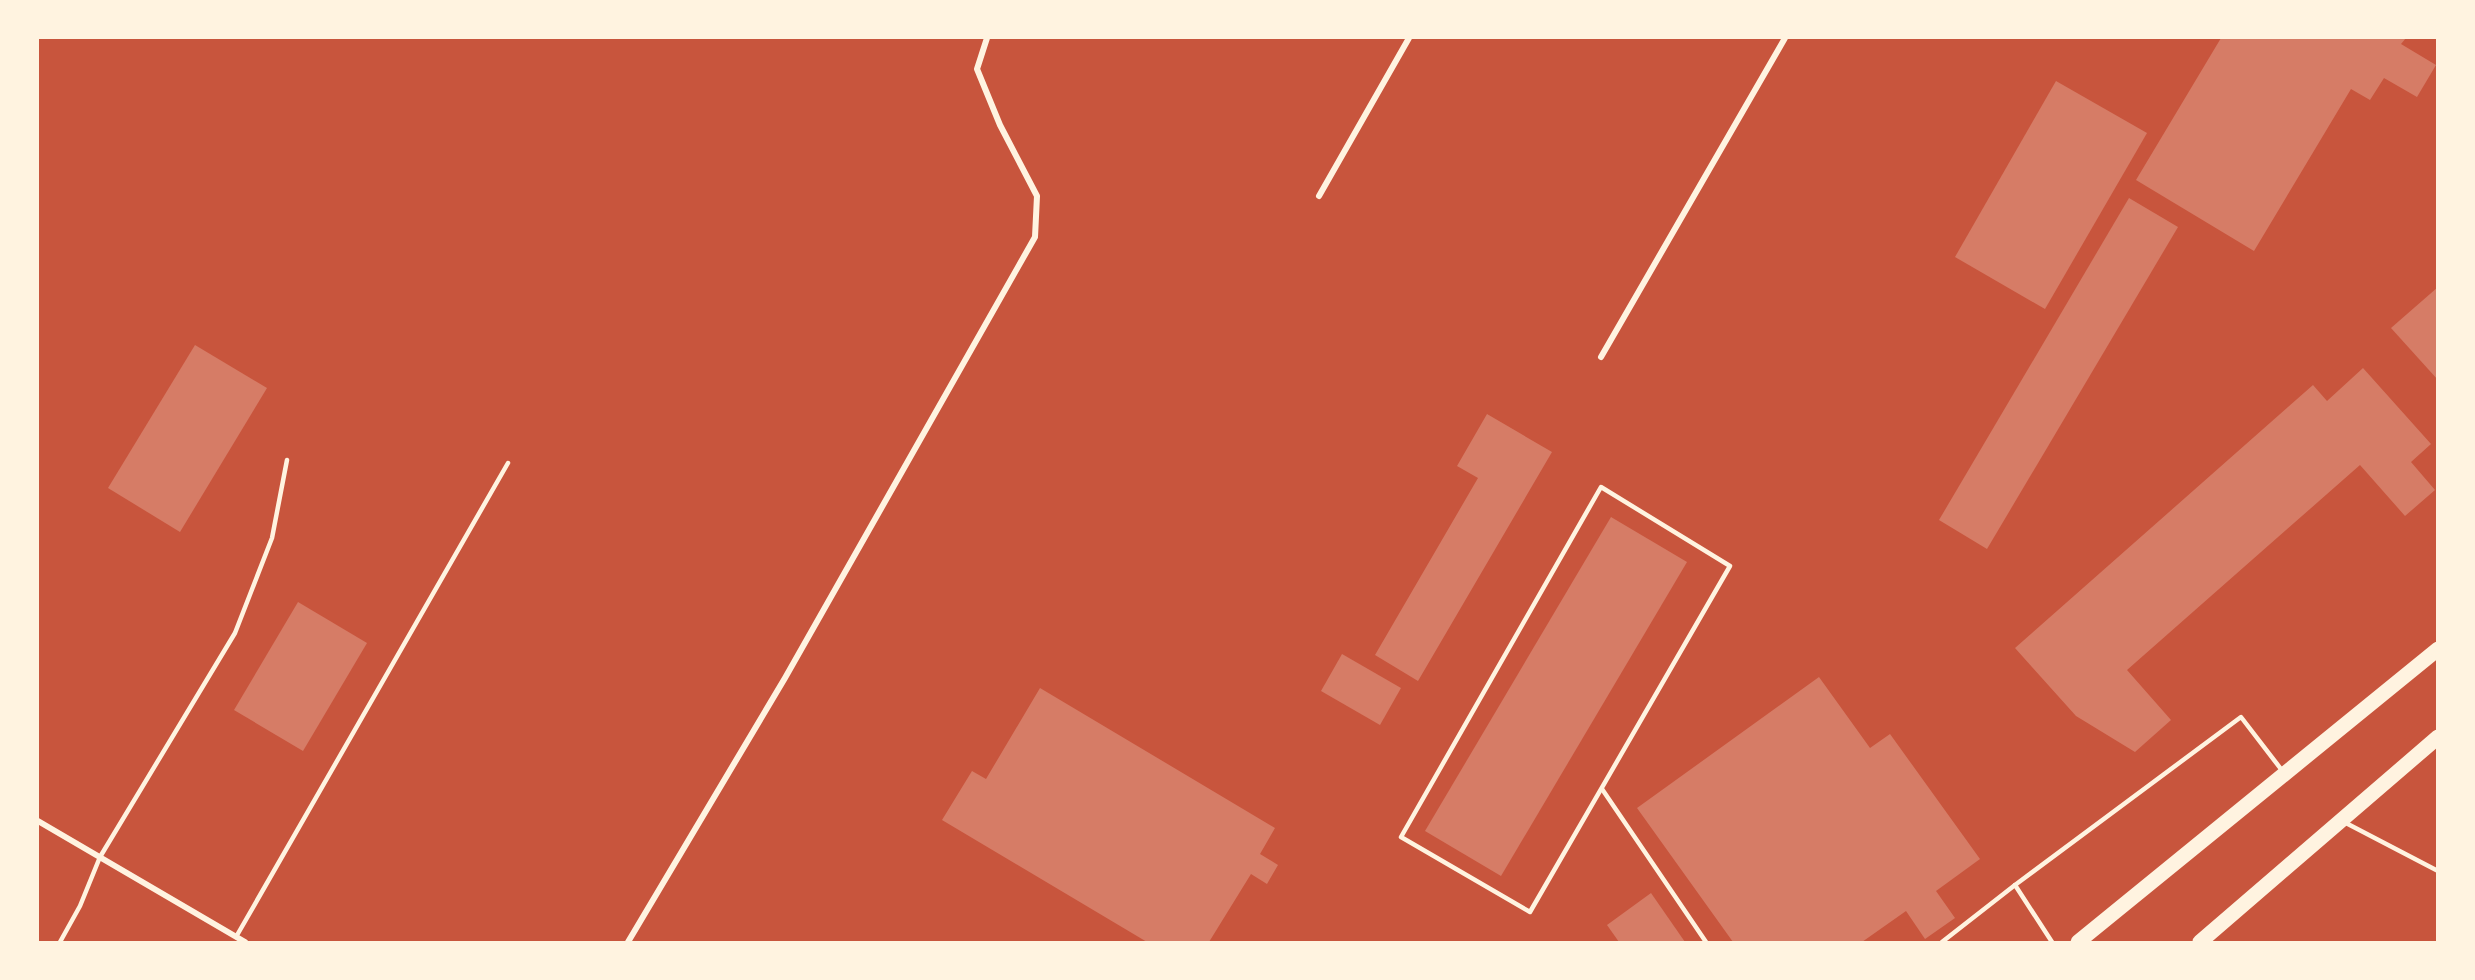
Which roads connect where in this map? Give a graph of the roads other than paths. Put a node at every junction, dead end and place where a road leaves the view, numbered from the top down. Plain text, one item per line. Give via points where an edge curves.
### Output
1 (987, 38) edge
2 (1409, 38) edge
3 (1785, 38) edge
4 (1319, 196) dead end
5 (1601, 357) dead end
6 (287, 460) dead end
7 (508, 463) dead end
8 (2438, 649) edge
9 (2436, 740) edge
10 (2285, 775) junction
11 (1602, 789) junction
12 (2341, 820) junction
13 (38, 821) edge
14 (100, 857) junction
15 (2438, 872) edge
16 (2015, 885) junction
17 (236, 937) junction
18 (60, 942) edge
19 (245, 942) edge
20 (628, 942) edge
21 (1706, 942) edge
22 (1942, 942) edge
23 (2052, 942) edge
24 (2078, 942) edge
25 (2200, 942) edge

1 - 20 street via 977,69 1037,196 1035,237 785,678
2 - 4 street
3 - 5 street
6 - 14 lane via 272,538 235,633
7 - 17 lane
8 - 10 main road
9 - 12 main road
10 - 16 lane via 2241,717
10 - 24 main road
11 - 11 lane via 1530,912 1401,837 1601,487 1730,566
11 - 21 lane
12 - 15 lane
12 - 25 main road
13 - 14 street
14 - 17 street
14 - 18 lane
16 - 22 lane
16 - 23 lane
17 - 19 street

